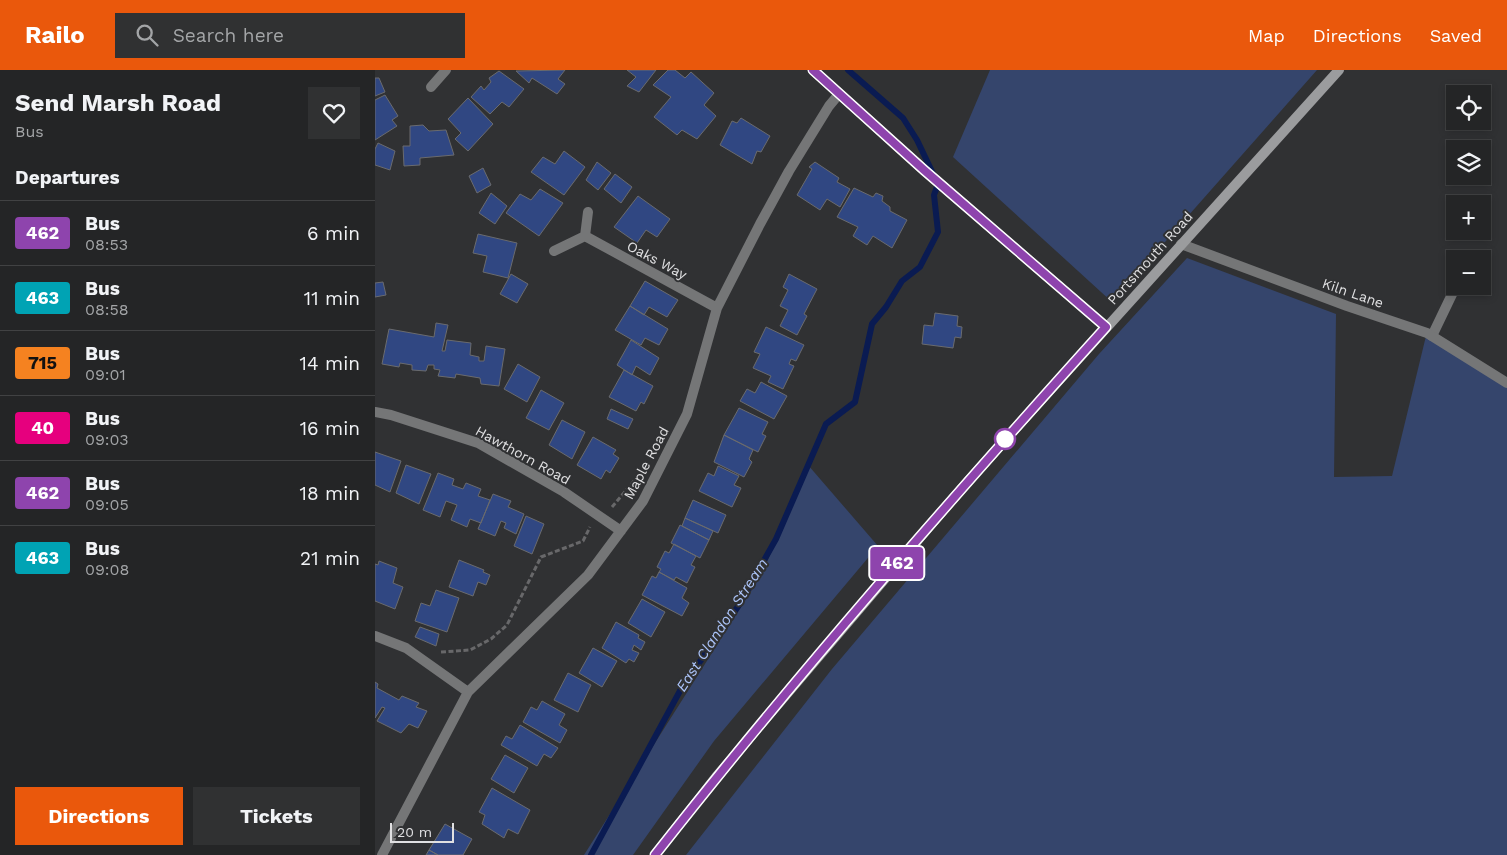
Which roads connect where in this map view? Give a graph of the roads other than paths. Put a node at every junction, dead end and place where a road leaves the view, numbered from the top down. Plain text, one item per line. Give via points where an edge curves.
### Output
1 (446, 70) edge
2 (813, 70) edge
3 (1339, 70) edge
4 (431, 87) dead end
5 (839, 94) junction
6 (588, 212) dead end
7 (585, 236) junction
8 (1181, 244) junction
9 (554, 252) dead end
10 (1452, 295) edge
11 (717, 308) junction
12 (1106, 327) junction
13 (1432, 336) junction
14 (1507, 383) edge
15 (375, 412) edge
16 (621, 531) junction
17 (375, 636) edge
18 (468, 692) junction
19 (382, 855) edge
20 (655, 855) edge

1 - 4 street
2 - 5 main road
3 - 8 main road, Portsmouth Road
5 - 11 street, Maple Road via 789,172
5 - 12 main road
6 - 7 street
7 - 9 street
7 - 11 street, Oaks Way
8 - 12 main road, Portsmouth Road
8 - 13 street, Kiln Lane
10 - 13 street
11 - 16 street, Maple Road via 687,414 643,501
12 - 20 main road, Portsmouth Road via 807,669
13 - 14 street, Kiln Lane
15 - 16 street, Hawthorn Road via 478,443 563,492
16 - 18 street, Maple Road via 588,575
17 - 18 street via 406,648
18 - 19 street, Maple Road

